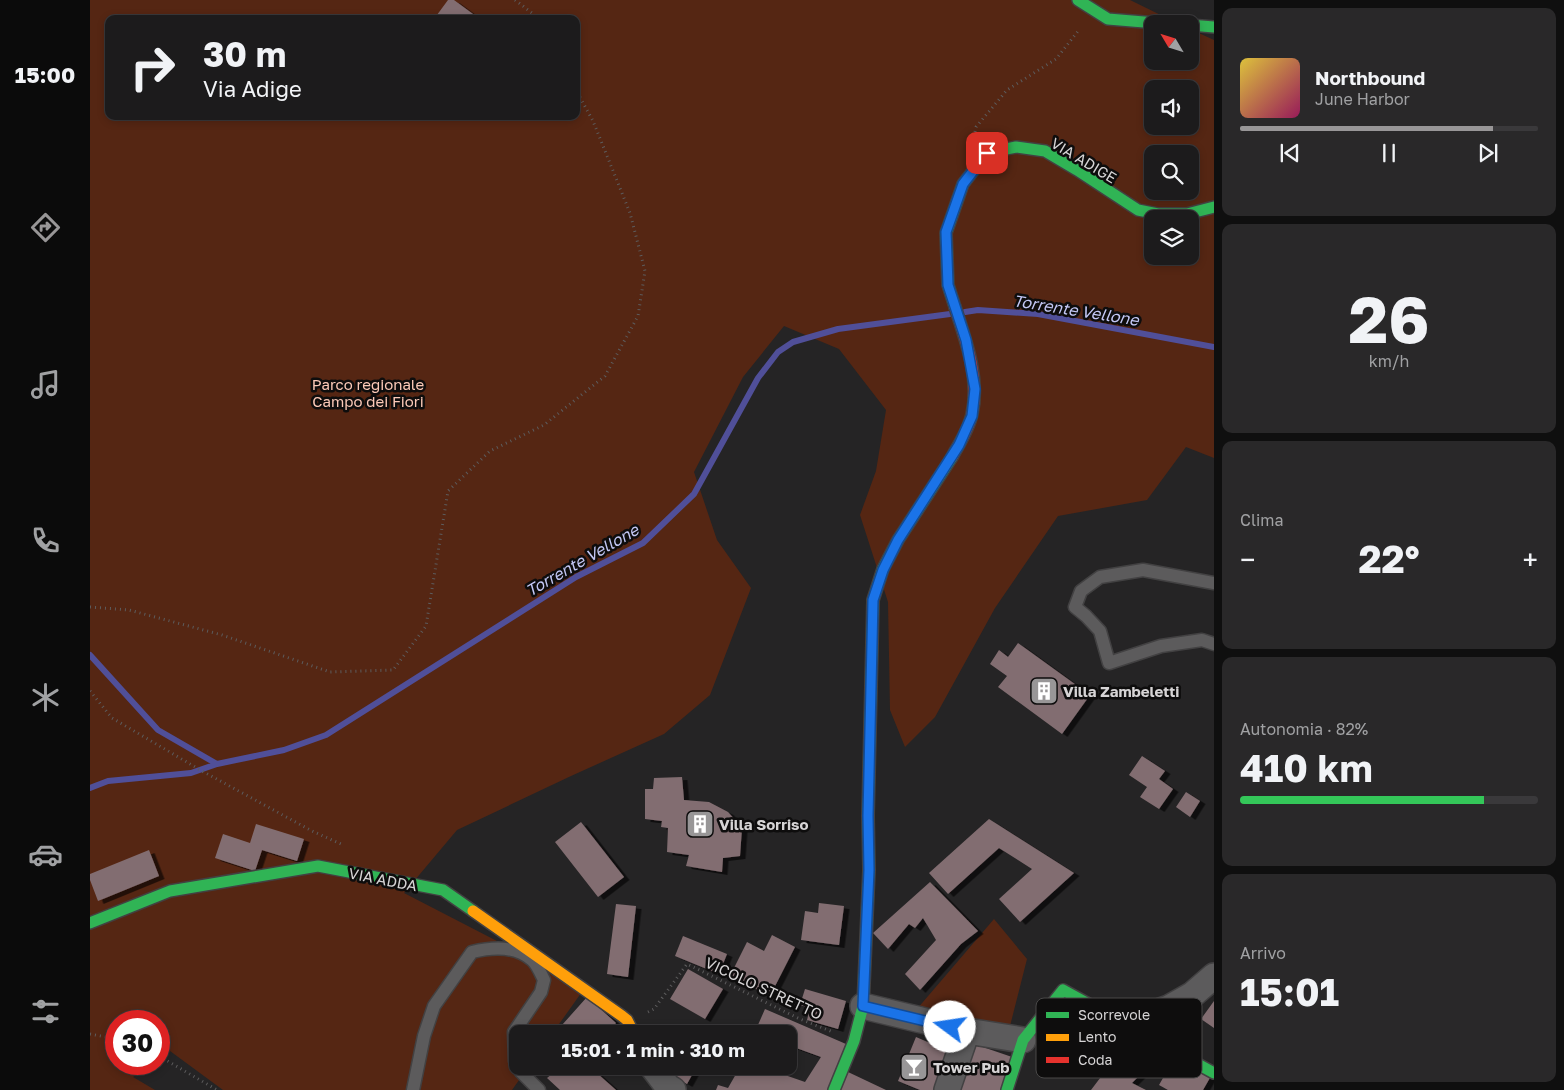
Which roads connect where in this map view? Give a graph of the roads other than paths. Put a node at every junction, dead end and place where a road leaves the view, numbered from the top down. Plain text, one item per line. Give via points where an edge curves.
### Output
1 (1078, 0) edge
2 (1144, 22) edge
3 (1199, 26) edge
4 (1214, 27) edge
5 (1214, 207) edge
6 (1214, 584) edge
7 (1214, 644) edge
8 (90, 923) edge
9 (1214, 976) edge
10 (1057, 998) edge
11 (1078, 998) edge
12 (1187, 998) edge
13 (863, 1006) junction
14 (1036, 1024) edge
15 (629, 1025) edge
16 (967, 1031) junction
17 (1023, 1040) junction
18 (1202, 1066) edge
19 (1214, 1073) edge
20 (659, 1075) edge
21 (413, 1090) edge
22 (539, 1090) edge
23 (673, 1090) edge
24 (834, 1090) edge
25 (947, 1090) edge
26 (1007, 1090) edge

1 - 2 street via 1108,19
3 - 4 street
5 - 13 street, VIA ADIGE via 1186,214 1138,210 1045,151 1016,147 987,153 963,184 946,232 948,285 966,340 975,389 972,416 959,445 898,540 873,600 869,870
6 - 7 lane via 1143,570 1100,576 1081,591 1075,607 1100,631 1109,663 1161,646 1202,640
8 - 15 street, VIA ADDA via 170,891 318,866 443,890 518,940
9 - 12 street
10 - 11 street via 1064,990
13 - 16 street
13 - 24 street, VIA ADIGE via 854,1041
14 - 17 street
16 - 17 street
16 - 25 street
17 - 26 street
18 - 19 street
20 - 23 street
21 - 22 lane via 434,1006 472,952 489,948 512,949 533,960 544,980 541,992 514,1032 515,1061

